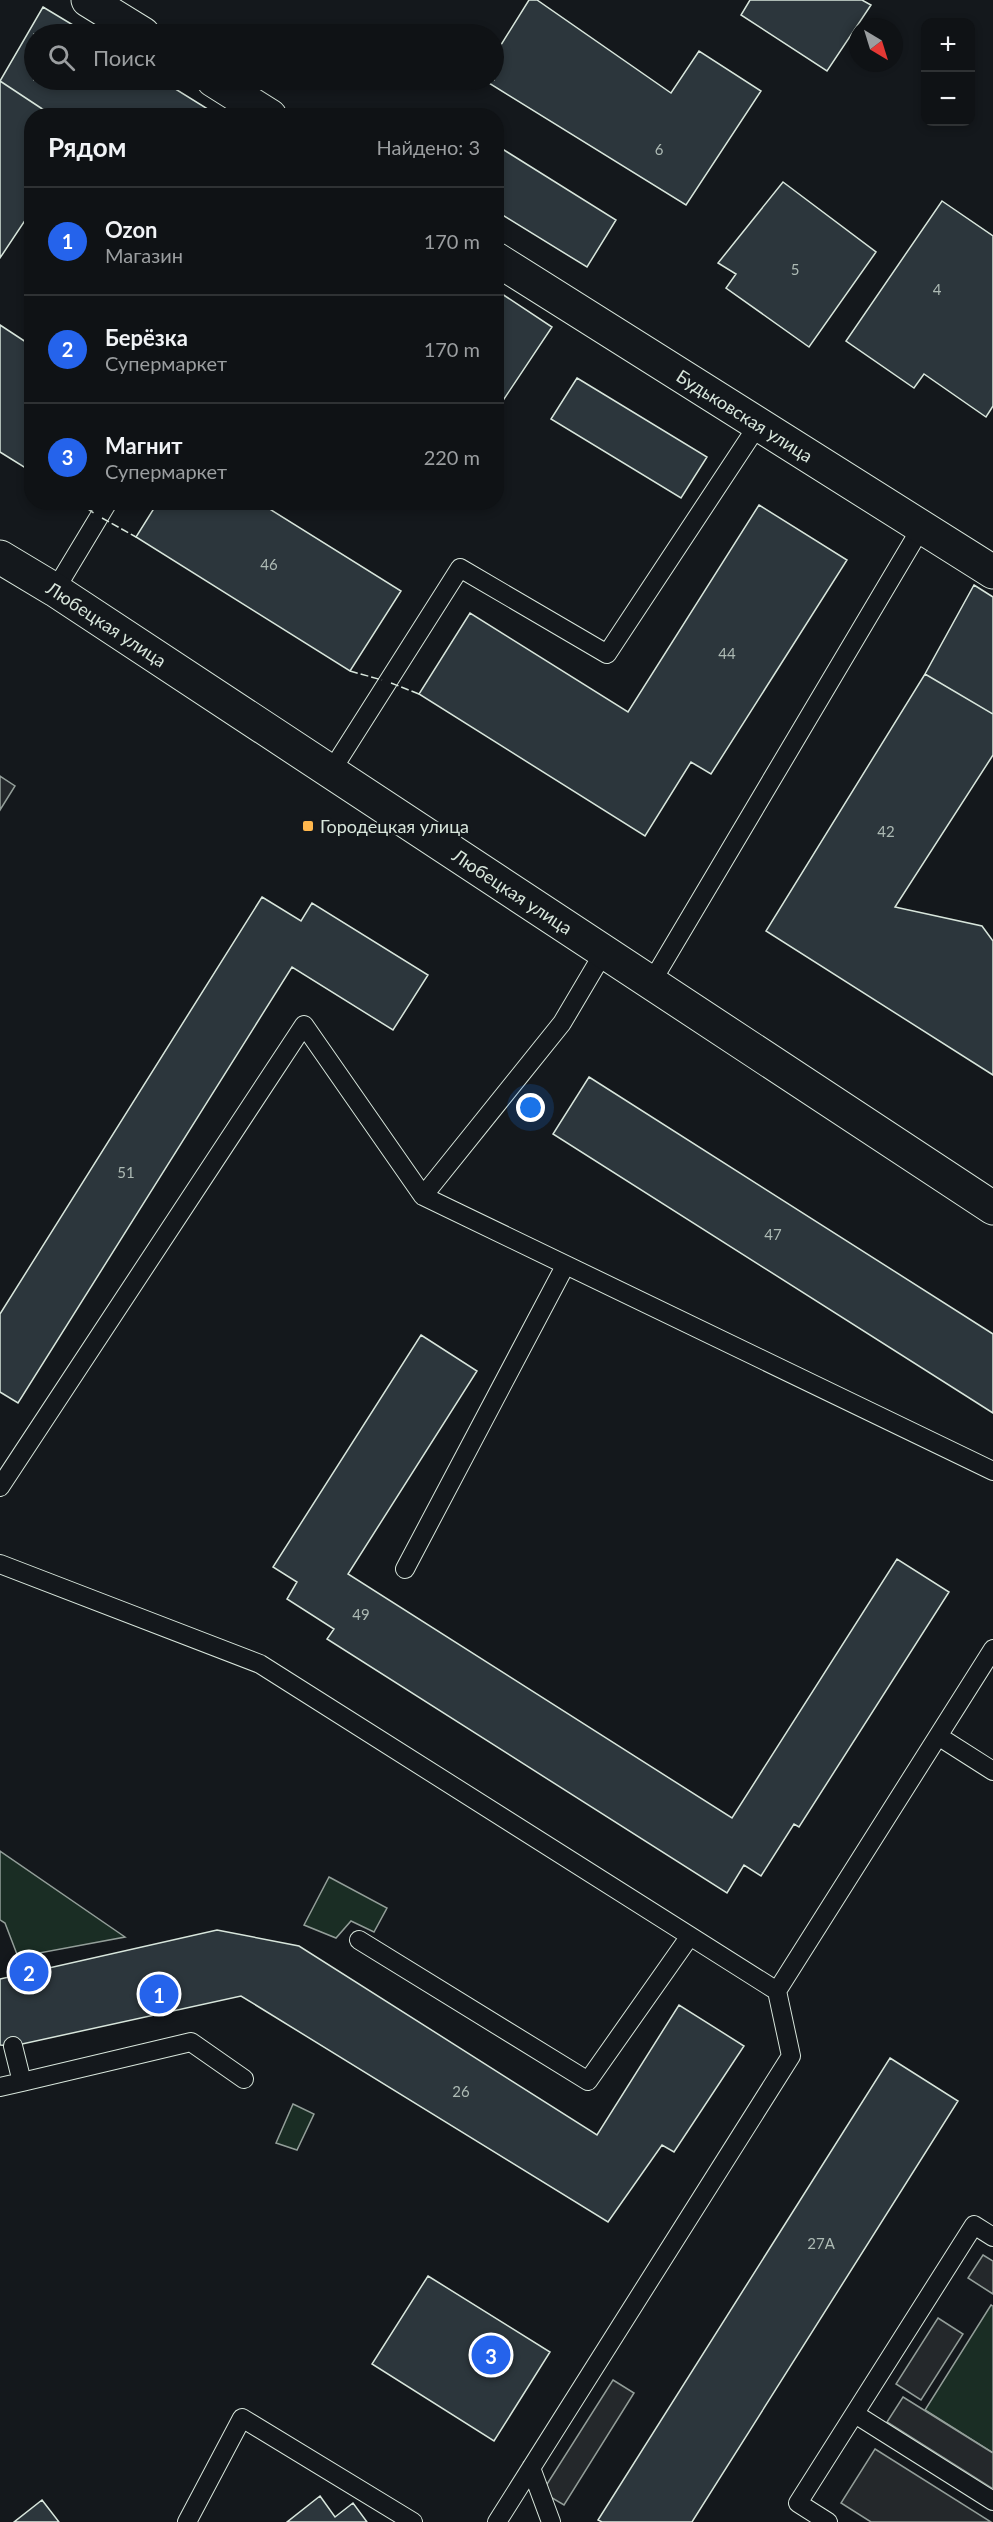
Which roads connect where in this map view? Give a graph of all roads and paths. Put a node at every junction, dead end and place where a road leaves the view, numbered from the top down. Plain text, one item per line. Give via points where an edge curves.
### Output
1 (88, 0) edge
2 (126, 24) edge
3 (229, 90) edge
4 (257, 108) edge
5 (504, 264) edge
6 (758, 425) junction
7 (103, 510) edge
8 (921, 528) junction
9 (0, 557) edge
10 (993, 572) edge
11 (55, 590) junction
12 (330, 773) junction
13 (604, 952) junction
14 (651, 983) junction
15 (423, 1196) junction
16 (993, 1208) edge
17 (565, 1266) junction
18 (993, 1471) edge
19 (0, 1487) edge
20 (0, 1564) edge
21 (405, 1569) dead end
22 (993, 1649) edge
23 (938, 1736) junction
24 (993, 1771) edge
25 (690, 1936) junction
26 (359, 1940) dead end
27 (777, 1991) junction
28 (13, 2046) dead end
29 (244, 2079) dead end
30 (22, 2082) junction
31 (0, 2087) edge
32 (993, 2237) edge
33 (855, 2414) junction
34 (531, 2468) junction
35 (993, 2501) edge
36 (187, 2522) edge
37 (413, 2522) edge
38 (497, 2522) edge
39 (551, 2522) edge
40 (828, 2522) edge

1 - 2 street
3 - 4 street
5 - 6 street, Будьковская улица
6 - 8 street, Будьковская улица
6 - 12 lane via 607,654 460,568
7 - 11 lane
8 - 10 street, Будьковская улица
8 - 14 lane
9 - 11 street, Любецкая улица
11 - 12 street, Любецкая улица
12 - 13 street, Любецкая улица
13 - 14 street, Любецкая улица
13 - 15 lane via 562,1023
14 - 16 street, Любецкая улица
15 - 17 lane
15 - 19 lane via 303,1025
17 - 18 lane
17 - 21 lane
20 - 25 lane via 260,1664
22 - 23 lane
23 - 24 lane
23 - 27 lane
25 - 26 lane via 588,2081
25 - 27 lane
27 - 34 lane via 791,2056
28 - 30 lane
29 - 30 lane via 191,2042
30 - 31 lane
32 - 33 lane via 974,2225
33 - 35 lane
33 - 40 lane via 798,2504
34 - 38 lane
34 - 39 lane
36 - 37 lane via 242,2418

